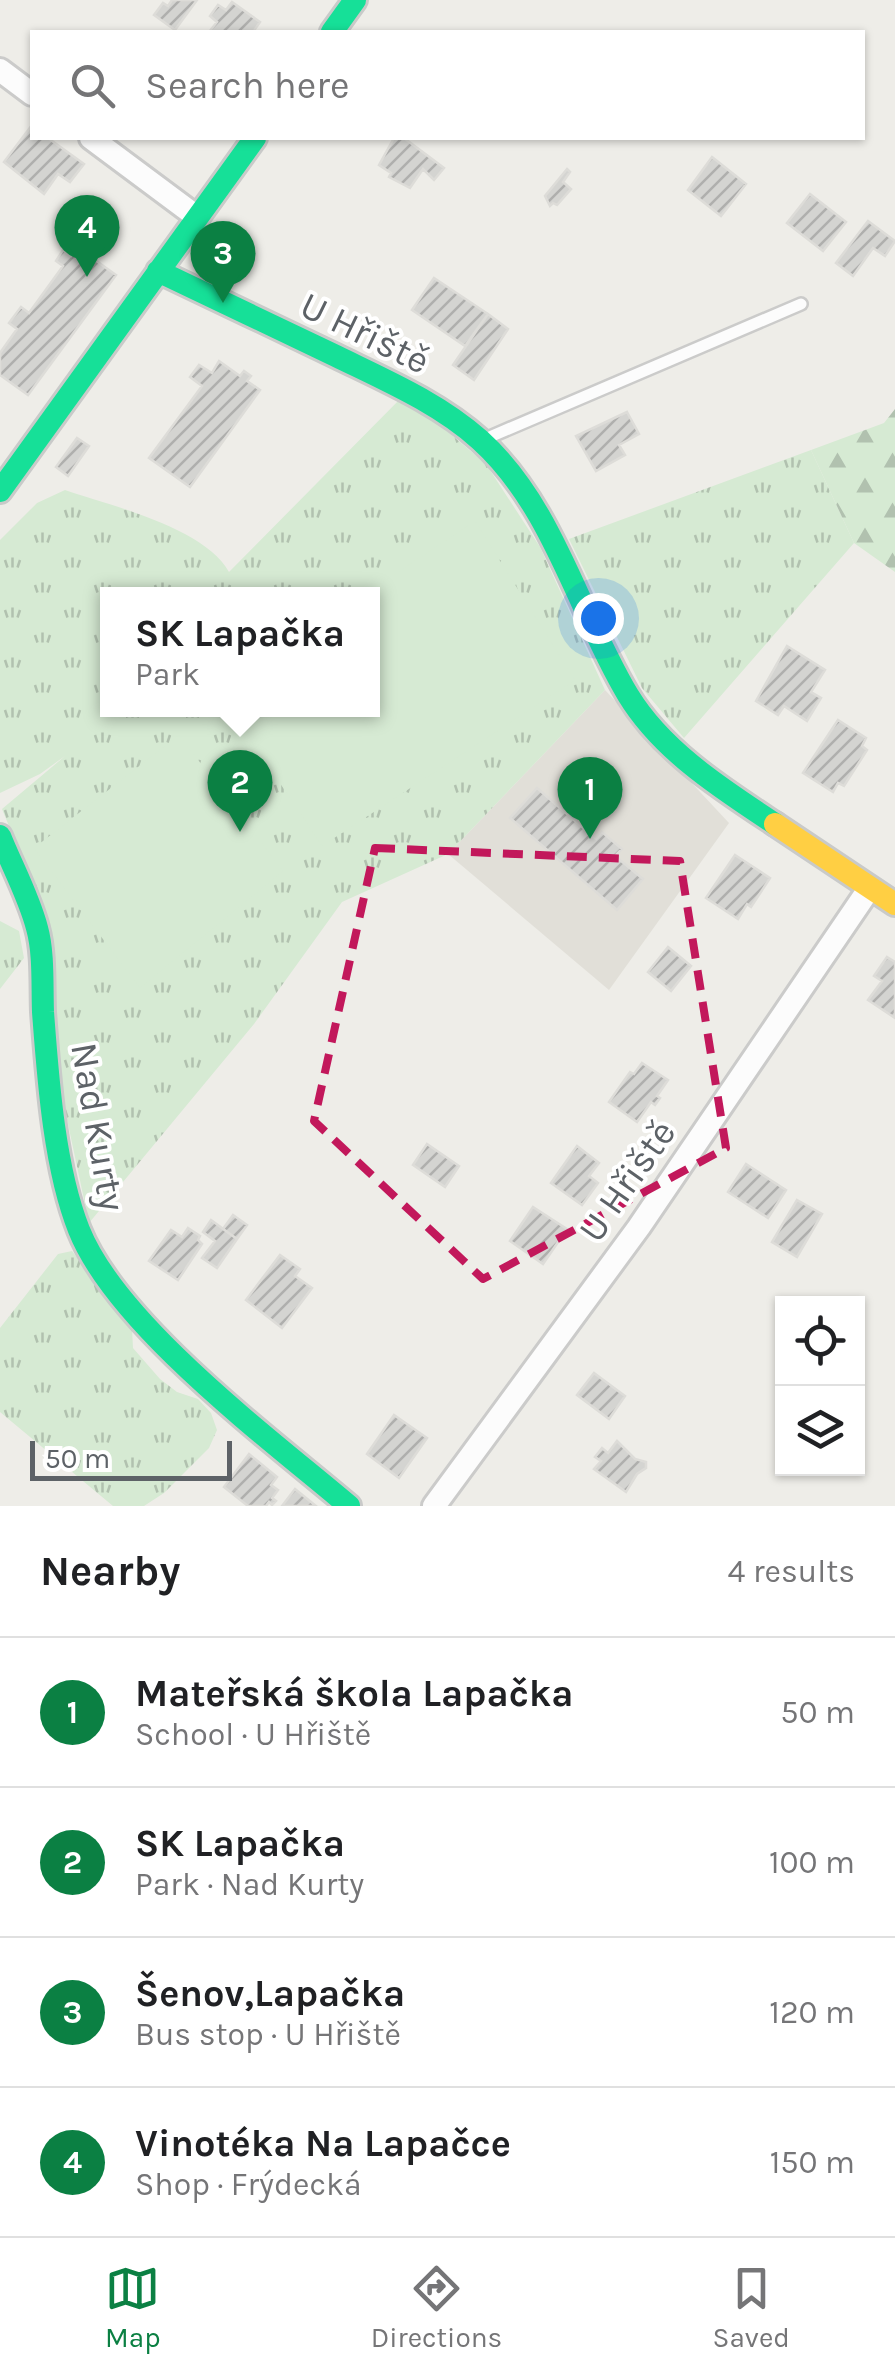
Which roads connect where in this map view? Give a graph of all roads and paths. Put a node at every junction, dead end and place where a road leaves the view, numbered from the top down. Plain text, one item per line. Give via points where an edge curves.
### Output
1 (355, 0) edge
2 (333, 30) edge
3 (0, 70) edge
4 (30, 92) edge
5 (94, 140) edge
6 (254, 140) edge
7 (198, 216) junction
8 (158, 271) junction
9 (800, 304) dead end
10 (481, 441) junction
11 (1, 486) edge
12 (0, 836) edge
13 (869, 889) junction
14 (895, 904) edge
15 (349, 1506) edge
16 (434, 1506) edge

1 - 2 street
3 - 4 street
5 - 7 street
6 - 7 street
7 - 8 street
8 - 10 street, U Hřiště via 385,380
8 - 11 street
9 - 10 lane
10 - 13 street, U Hřiště via 542,522 628,696 649,724 709,780
12 - 15 street, Nad Kurty via 38,930 48,1080 79,1231 146,1327
13 - 14 street, U Hřiště
13 - 16 street, U Hřiště via 639,1228

